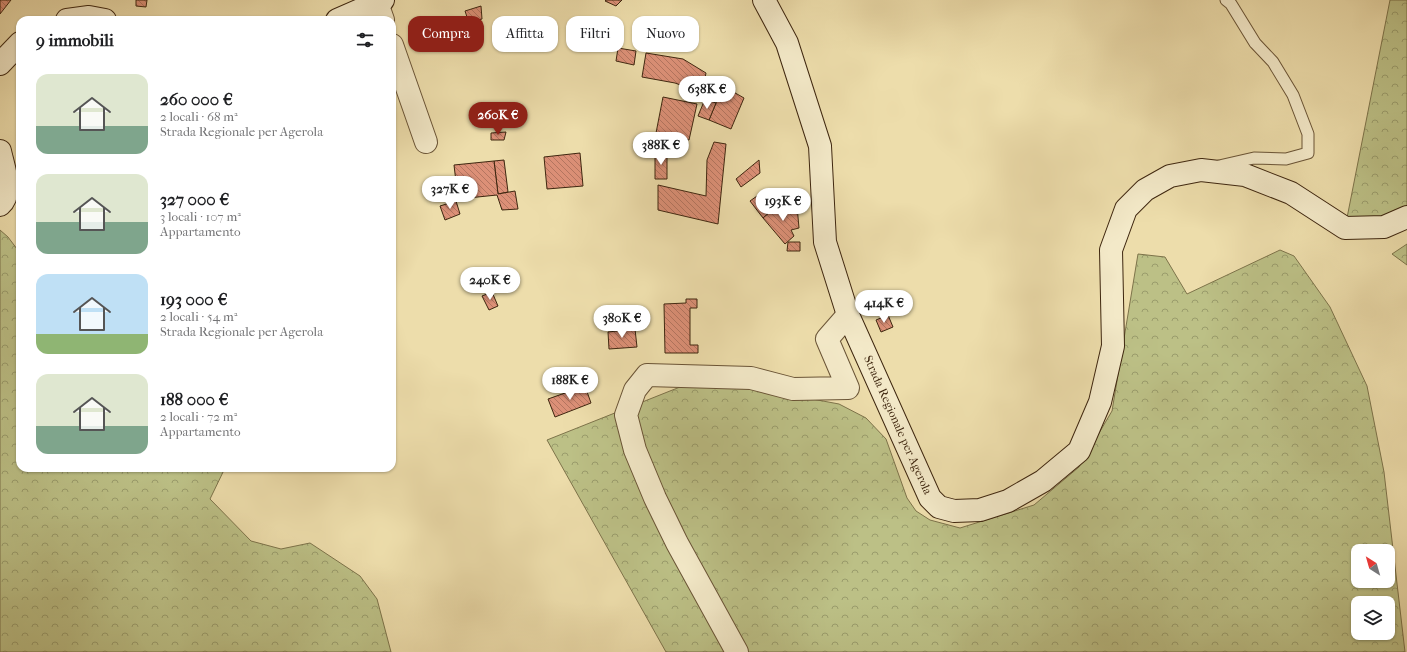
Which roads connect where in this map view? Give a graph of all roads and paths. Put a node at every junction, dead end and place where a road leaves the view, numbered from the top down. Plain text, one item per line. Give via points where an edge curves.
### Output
1 (764, 0) edge
2 (1226, 0) edge
3 (381, 8) edge
4 (352, 16) edge
5 (16, 47) edge
6 (396, 56) edge
7 (0, 64) edge
8 (426, 142) dead end
9 (0, 151) edge
10 (1201, 170) junction
11 (0, 205) edge
12 (1407, 217) edge
13 (848, 315) junction
14 (737, 652) edge

1 - 13 main road, Strada Regionale per Agerola via 787,43 820,146 825,242
2 - 10 lane via 1256,43 1273,62 1293,95 1308,134 1308,153 1286,159 1254,158
3 - 4 main road
5 - 7 main road
6 - 8 main road
9 - 11 main road via 7,191 4,202
10 - 12 main road, Strada Regionale per Agerola via 1245,175 1291,193 1345,228 1384,227
10 - 13 main road, Strada Regionale per Agerola via 1170,176 1145,190 1126,209 1111,250 1113,346 1100,402 1079,451 1043,481 1008,501 980,510 954,511 939,508 930,498
13 - 14 main road via 827,339 848,388 793,389 751,378 647,374 635,390 626,415 635,450 655,498

